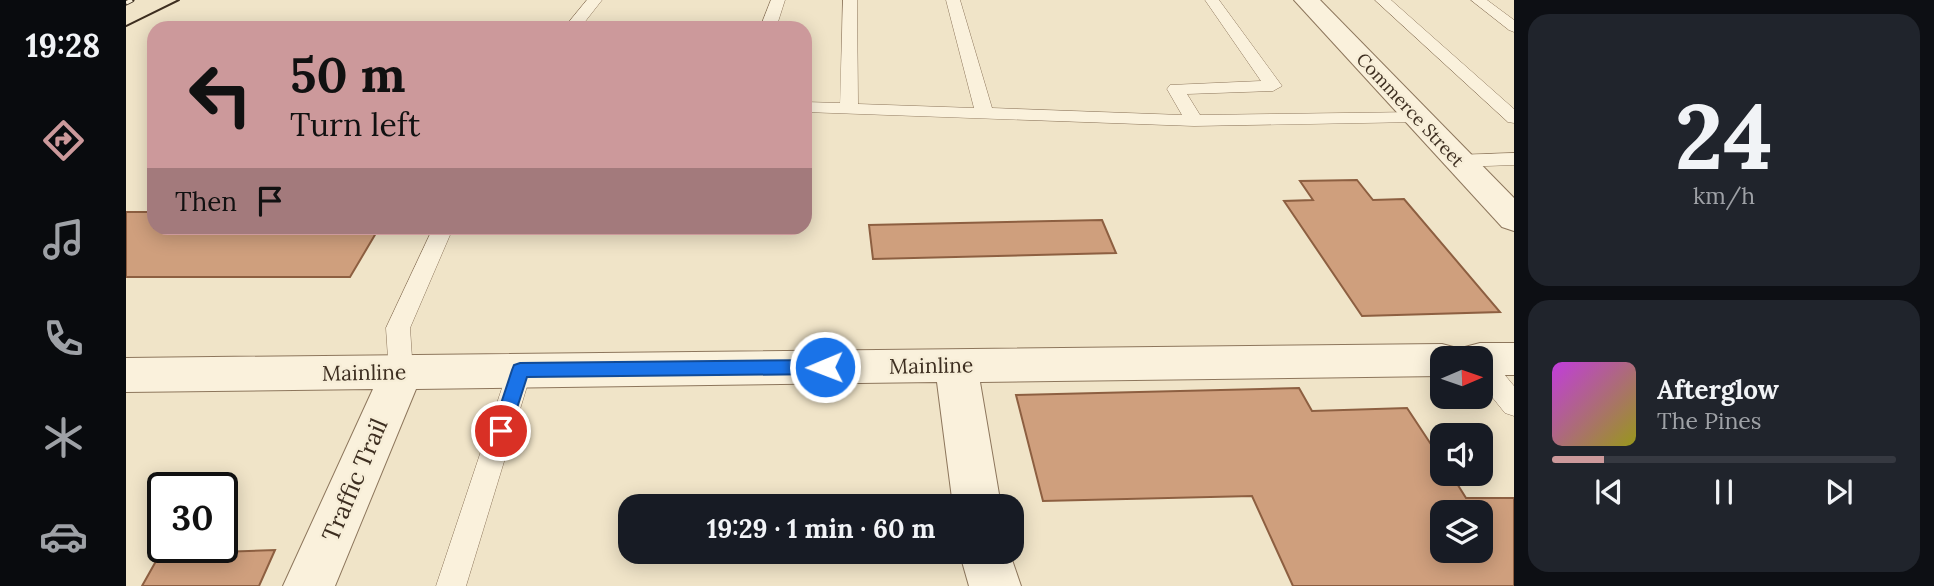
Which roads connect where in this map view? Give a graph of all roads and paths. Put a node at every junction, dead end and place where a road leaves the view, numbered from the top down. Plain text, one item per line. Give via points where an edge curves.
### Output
1 (595, 0) edge
2 (778, 0) edge
3 (850, 0) edge
4 (953, 0) edge
5 (1212, 0) edge
6 (1306, 0) edge
7 (1382, 0) edge
8 (1478, 0) edge
9 (578, 21) edge
10 (770, 21) edge
11 (1514, 27) edge
12 (812, 107) edge
13 (849, 109) junction
14 (984, 113) junction
15 (1417, 117) junction
16 (1514, 118) edge
17 (1194, 121) junction
18 (1514, 159) edge
19 (1458, 161) junction
20 (1514, 219) edge
21 (440, 235) edge
22 (1514, 359) edge
23 (1430, 360) edge
24 (1493, 360) edge
25 (956, 365) junction
26 (520, 370) junction
27 (401, 373) junction
28 (126, 375) edge
29 (1493, 378) edge
30 (1514, 405) edge
31 (975, 494) edge
32 (986, 564) edge
33 (309, 586) edge
34 (451, 586) edge
35 (995, 586) edge

1 - 9 lane
2 - 10 lane
3 - 13 lane
4 - 14 lane
5 - 17 lane via 1273,86 1176,89
6 - 15 street, Commerce Street
7 - 16 lane
8 - 11 lane
12 - 13 lane
13 - 14 lane
14 - 17 lane
15 - 17 lane
15 - 19 street, Commerce Street
18 - 19 lane
19 - 20 street, Commerce Street
21 - 27 lane via 398,328
22 - 24 street
23 - 25 street, Mainline
25 - 26 street, Mainline
25 - 31 street
26 - 27 street, Mainline
26 - 34 lane
27 - 28 street, Mainline
27 - 33 street, Traffic Trail
29 - 30 lane
32 - 35 street

